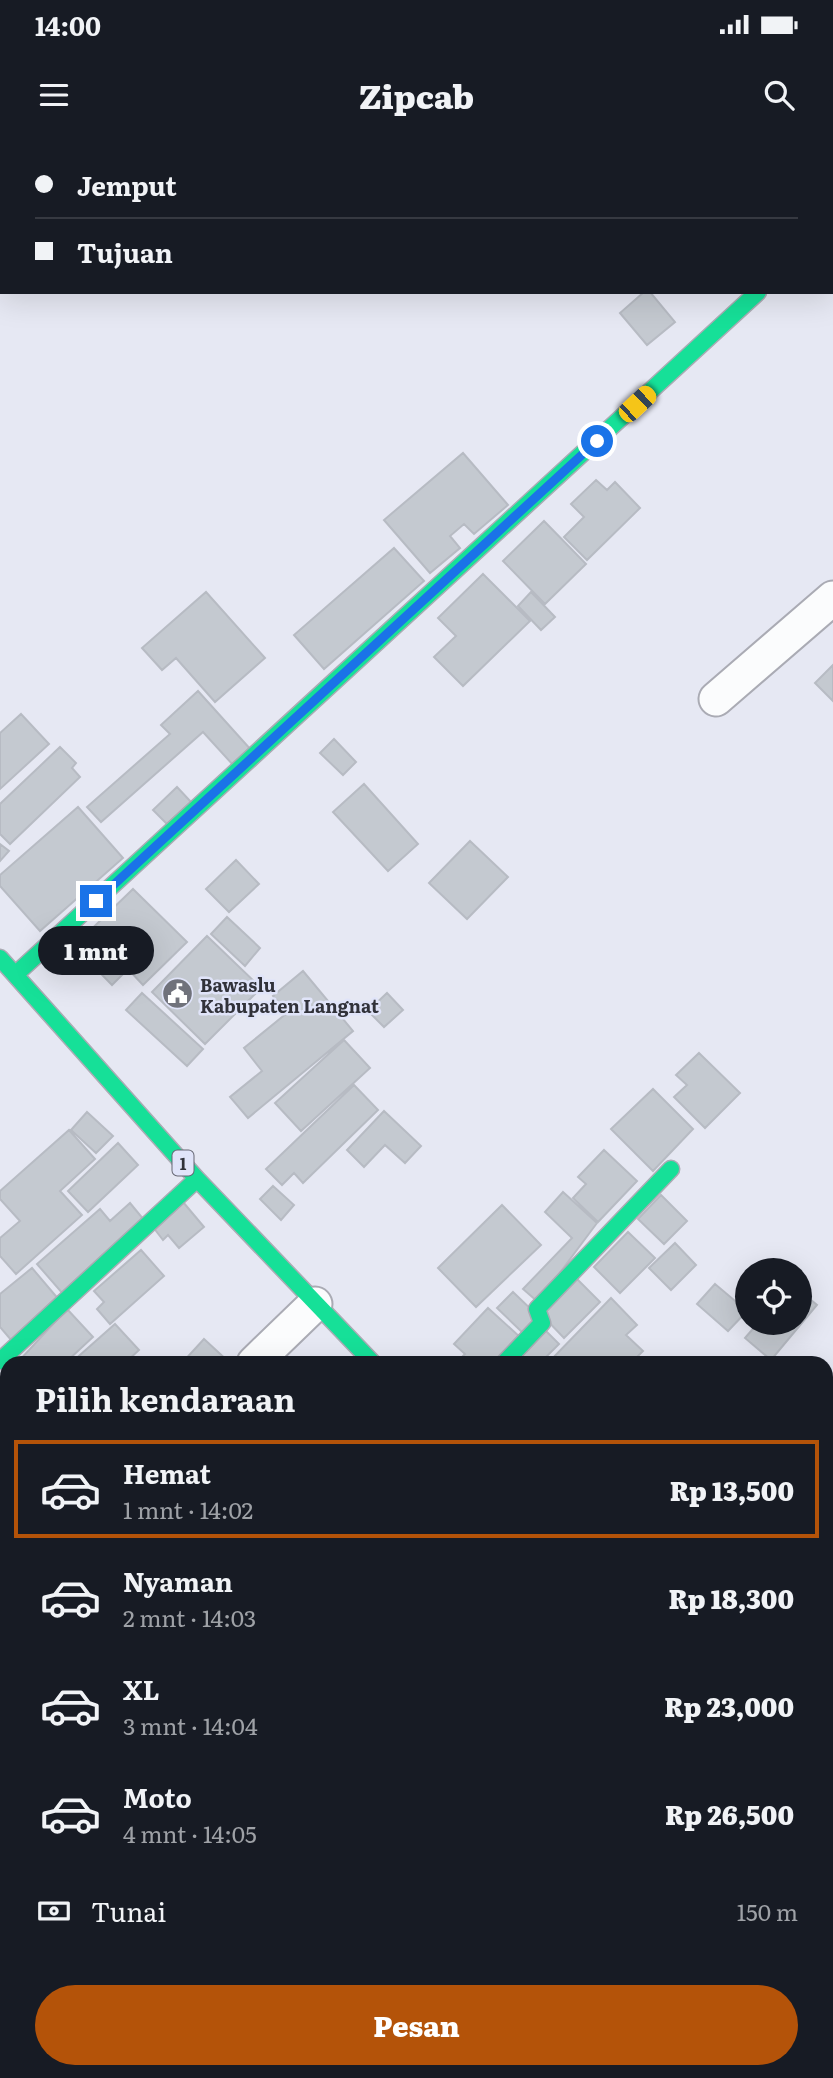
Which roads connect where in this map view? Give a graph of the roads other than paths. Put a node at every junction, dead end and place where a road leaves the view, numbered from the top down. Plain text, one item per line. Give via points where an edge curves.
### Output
1 (756, 294) edge
2 (833, 598) edge
3 (716, 699) dead end
4 (0, 958) edge
5 (16, 974) junction
6 (671, 1168) dead end
7 (197, 1179) junction
8 (315, 1304) junction
9 (5, 1356) edge
10 (261, 1356) edge
11 (366, 1356) edge
12 (511, 1356) edge

1 - 5 main road
2 - 3 street
4 - 5 main road, 1
5 - 7 main road, 1
6 - 12 main road via 537,1309 542,1323
7 - 8 main road, 1
7 - 9 main road
8 - 10 street
8 - 11 main road, 1

